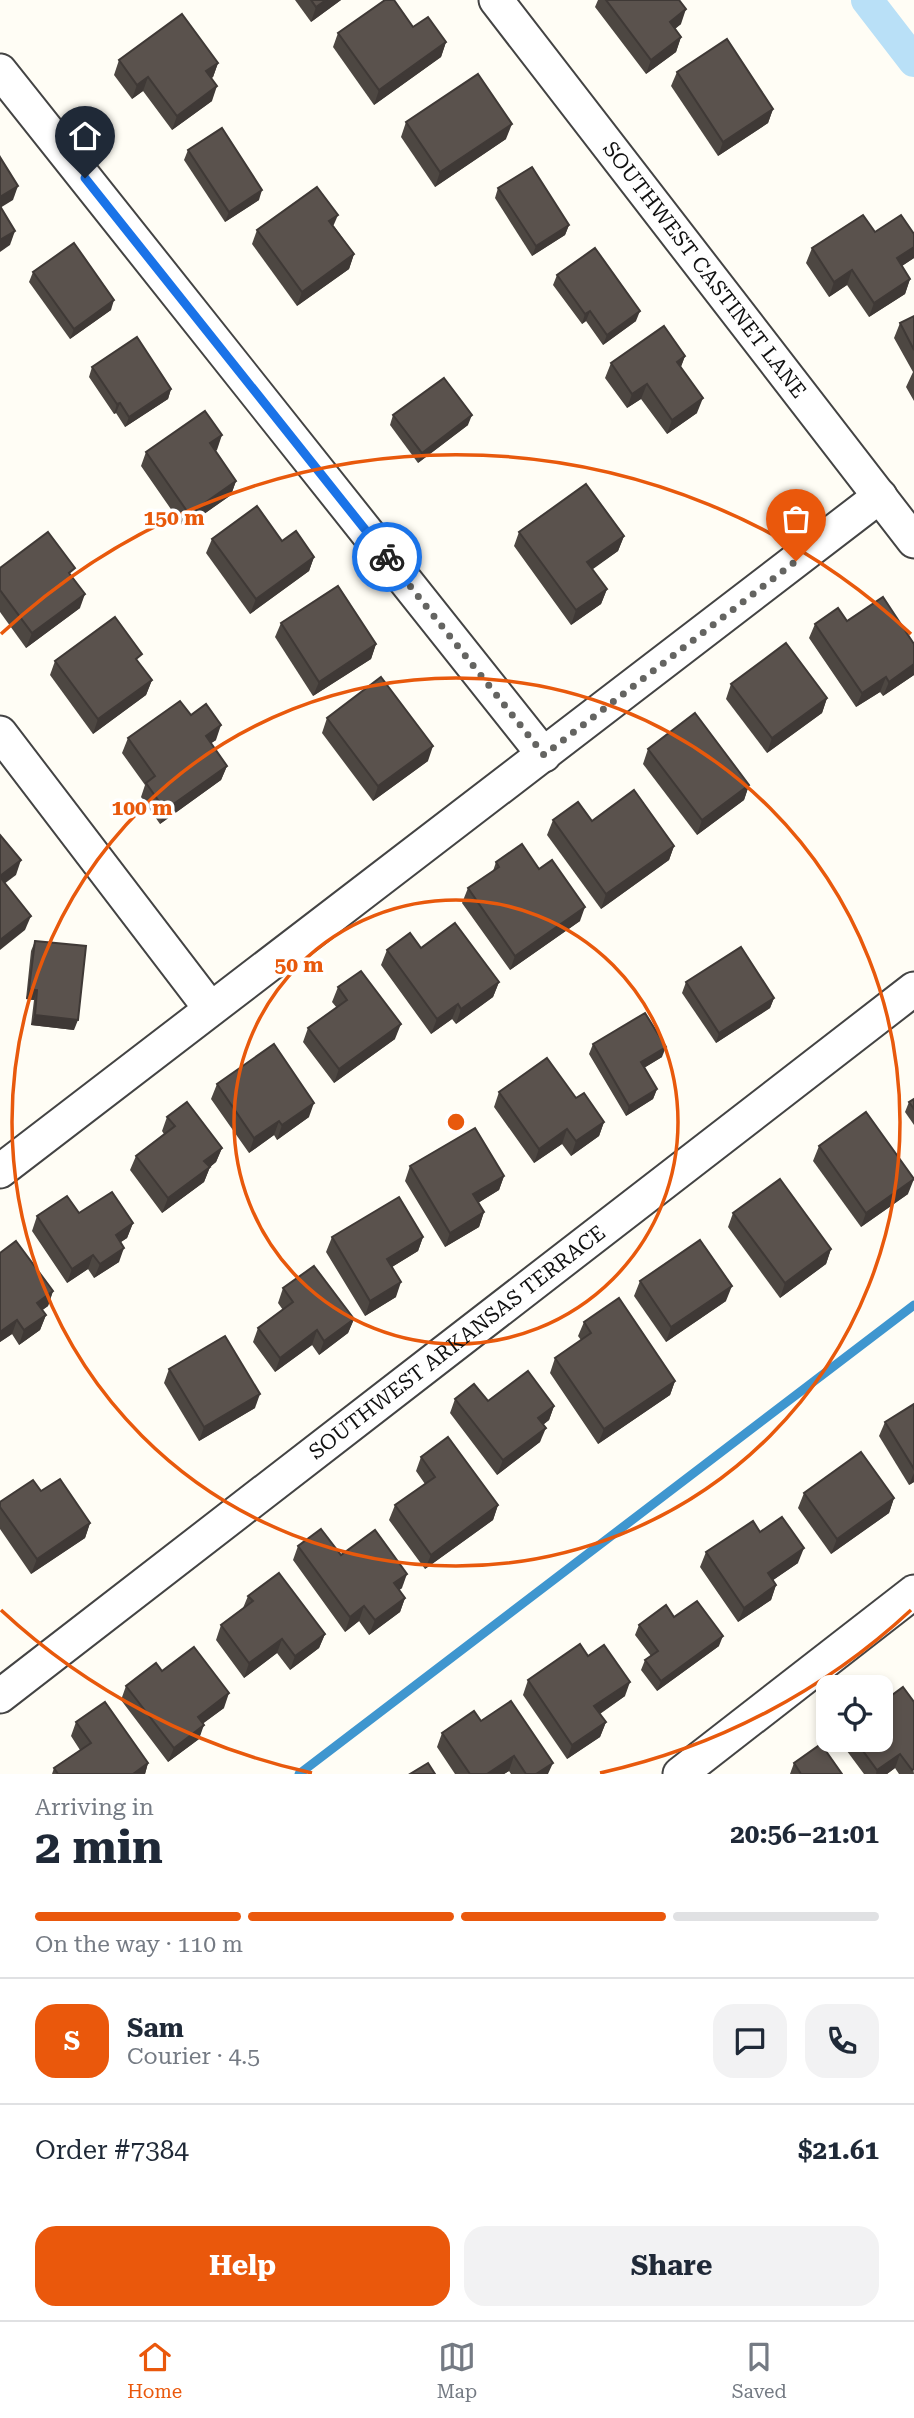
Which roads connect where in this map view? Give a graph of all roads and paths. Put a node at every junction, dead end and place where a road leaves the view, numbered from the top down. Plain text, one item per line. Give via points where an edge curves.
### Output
1 (496, 0) edge
2 (0, 71) edge
3 (880, 496) junction
4 (914, 541) edge
5 (0, 733) edge
6 (544, 755) junction
7 (914, 989) edge
8 (210, 1008) junction
9 (0, 1171) edge
10 (914, 1592) edge
11 (0, 1696) edge
12 (680, 1774) edge

1 - 3 street, SOUTHWEST CASTINET LANE
2 - 6 street
3 - 4 street, SOUTHWEST CASTINET LANE
3 - 6 street
5 - 8 street
6 - 8 street
7 - 11 street, SOUTHWEST ARKANSAS TERRACE
8 - 9 street
10 - 12 street

